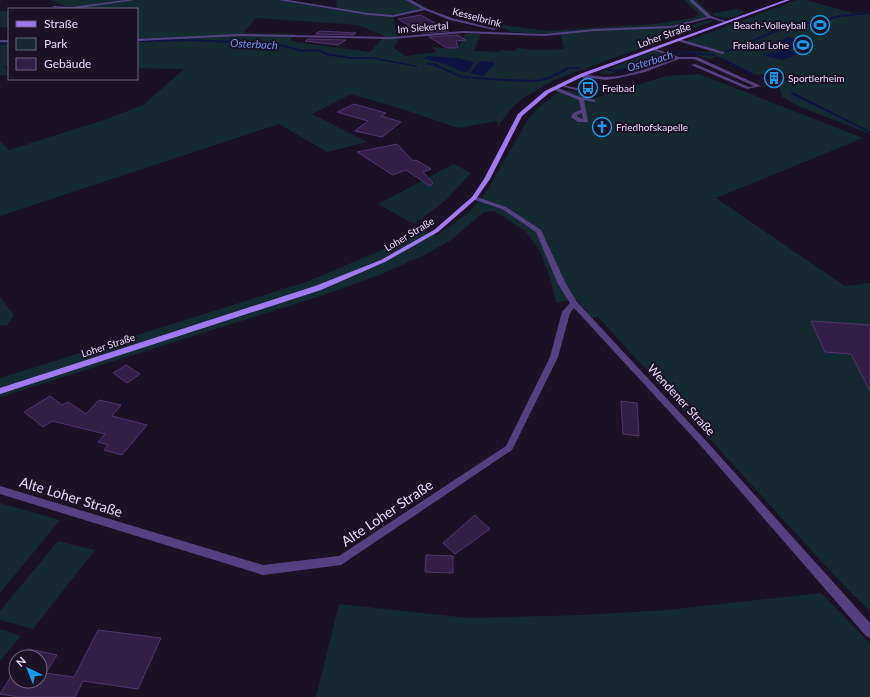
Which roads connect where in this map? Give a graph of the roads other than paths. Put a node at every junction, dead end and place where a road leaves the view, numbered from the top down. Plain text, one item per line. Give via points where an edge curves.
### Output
1 (133, 0) edge
2 (281, 0) edge
3 (408, 0) edge
4 (691, 0) edge
5 (788, 0) edge
6 (54, 7) dead end
7 (425, 9) junction
8 (710, 17) junction
9 (726, 22) junction
10 (504, 33) junction
11 (138, 40) edge
12 (679, 40) junction
13 (654, 49) junction
14 (723, 53) dead end
15 (679, 58) junction
16 (693, 65) dead end
17 (582, 75) junction
18 (559, 85) junction
19 (554, 88) junction
20 (575, 96) junction
21 (593, 101) dead end
22 (584, 111) dead end
23 (474, 198) junction
24 (574, 304) junction
25 (0, 391) edge
26 (0, 490) edge
27 (870, 632) edge

1 - 6 street via 72,8
2 - 7 street via 393,16
3 - 7 street, Kesselbrink
4 - 8 street
5 - 9 street, Loher Straße
7 - 10 street, Kesselbrink
8 - 9 street
8 - 10 street, Im Siekertal via 672,27 545,35
9 - 12 street, Loher Straße
10 - 11 street, Im Siekertal via 464,32 391,38 238,35
12 - 13 street, Loher Straße
12 - 14 street
13 - 15 street
13 - 17 street, Loher Straße
15 - 16 street via 696,58 759,86 749,88
15 - 17 street via 615,78
17 - 18 street, Loher Straße
17 - 18 street via 590,80 588,88 576,89
18 - 19 street, Loher Straße
19 - 20 street
19 - 23 street, Loher Straße via 531,104 520,116 487,180
20 - 21 street
20 - 22 street via 581,99
23 - 24 street, Wendener Straße via 504,208 539,231 562,284
23 - 25 street, Loher Straße via 436,231 383,261 318,288
24 - 26 street, Alte Loher Straße via 566,312 554,357 509,448 341,560 263,570
24 - 27 street, Wendener Straße via 705,445

